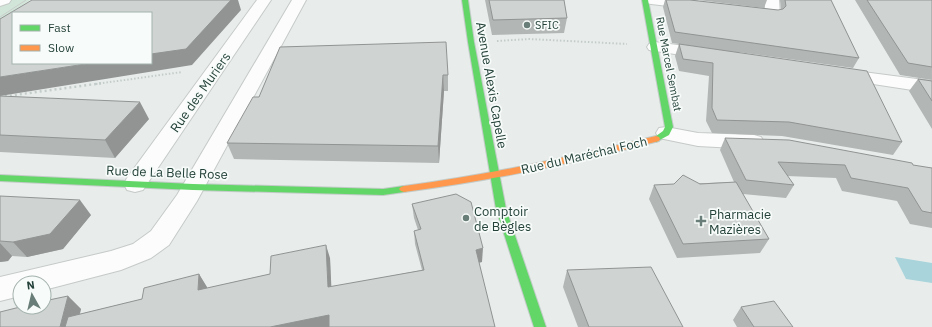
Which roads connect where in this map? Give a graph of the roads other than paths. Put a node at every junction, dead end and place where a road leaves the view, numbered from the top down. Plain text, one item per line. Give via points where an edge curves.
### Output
1 (4, 0) edge
2 (264, 0) edge
3 (299, 0) edge
4 (465, 0) edge
5 (645, 0) edge
6 (651, 0) edge
7 (772, 0) edge
8 (0, 2) edge
9 (704, 7) edge
10 (735, 10) edge
11 (655, 47) junction
12 (724, 57) edge
13 (824, 71) edge
14 (932, 87) edge
15 (666, 133) junction
16 (775, 143) edge
17 (495, 174) junction
18 (0, 178) edge
19 (135, 184) junction
20 (193, 187) junction
21 (333, 191) joint
22 (52, 276) edge
23 (12, 286) edge
24 (0, 288) edge
25 (540, 327) edge

1 - 8 street
2 - 19 street, Rue des Muriers
3 - 20 street
4 - 17 street, Avenue Alexis Capelle via 470,42
5 - 11 street, Rue Marcel Sembat
6 - 9 street
7 - 10 street via 773,15
11 - 12 street
11 - 15 street, Rue Marcel Sembat via 669,127
13 - 14 street
15 - 16 street via 703,141
15 - 17 street, Rue du Maréchal Foch via 657,139 642,143
17 - 21 street, Rue du Maréchal Foch via 397,191
17 - 25 street, Avenue Alexis Capelle via 504,218
18 - 19 street, Rue de La Belle Rose
19 - 20 street, Rue de La Belle Rose
20 - 21 street, Rue de La Belle Rose
20 - 22 street via 160,238 142,251 112,262
23 - 24 street

